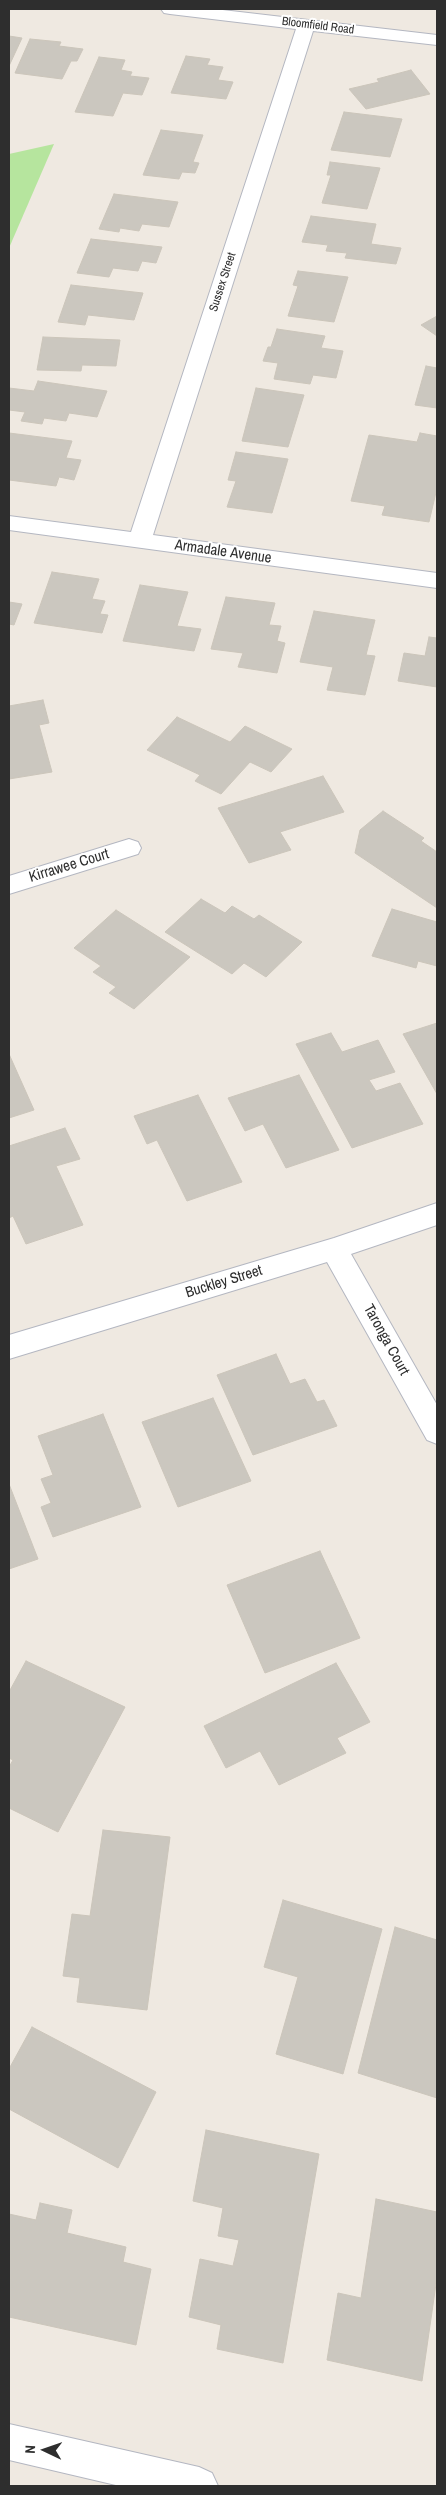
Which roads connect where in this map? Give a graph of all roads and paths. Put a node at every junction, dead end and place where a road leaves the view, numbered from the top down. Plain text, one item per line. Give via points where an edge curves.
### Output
1 (170, 9) edge
2 (306, 25) junction
3 (437, 40) edge
4 (9, 524) edge
5 (140, 540) junction
6 (437, 581) edge
7 (129, 848) dead end
8 (9, 885) edge
9 (437, 1214) edge
10 (334, 1249) junction
11 (9, 1347) edge
12 (437, 1432) edge
13 (9, 2442) edge
14 (198, 2486) edge

1 - 2 street, Bloomfield Road
2 - 3 street, Bloomfield Road
2 - 5 street, Sussex Street
4 - 5 street, Armadale Avenue
5 - 6 street, Armadale Avenue
7 - 8 street, Kirrawee Court
9 - 10 street, Buckley Street
10 - 11 street, Buckley Street
10 - 12 street, Taronga Court
13 - 14 street

